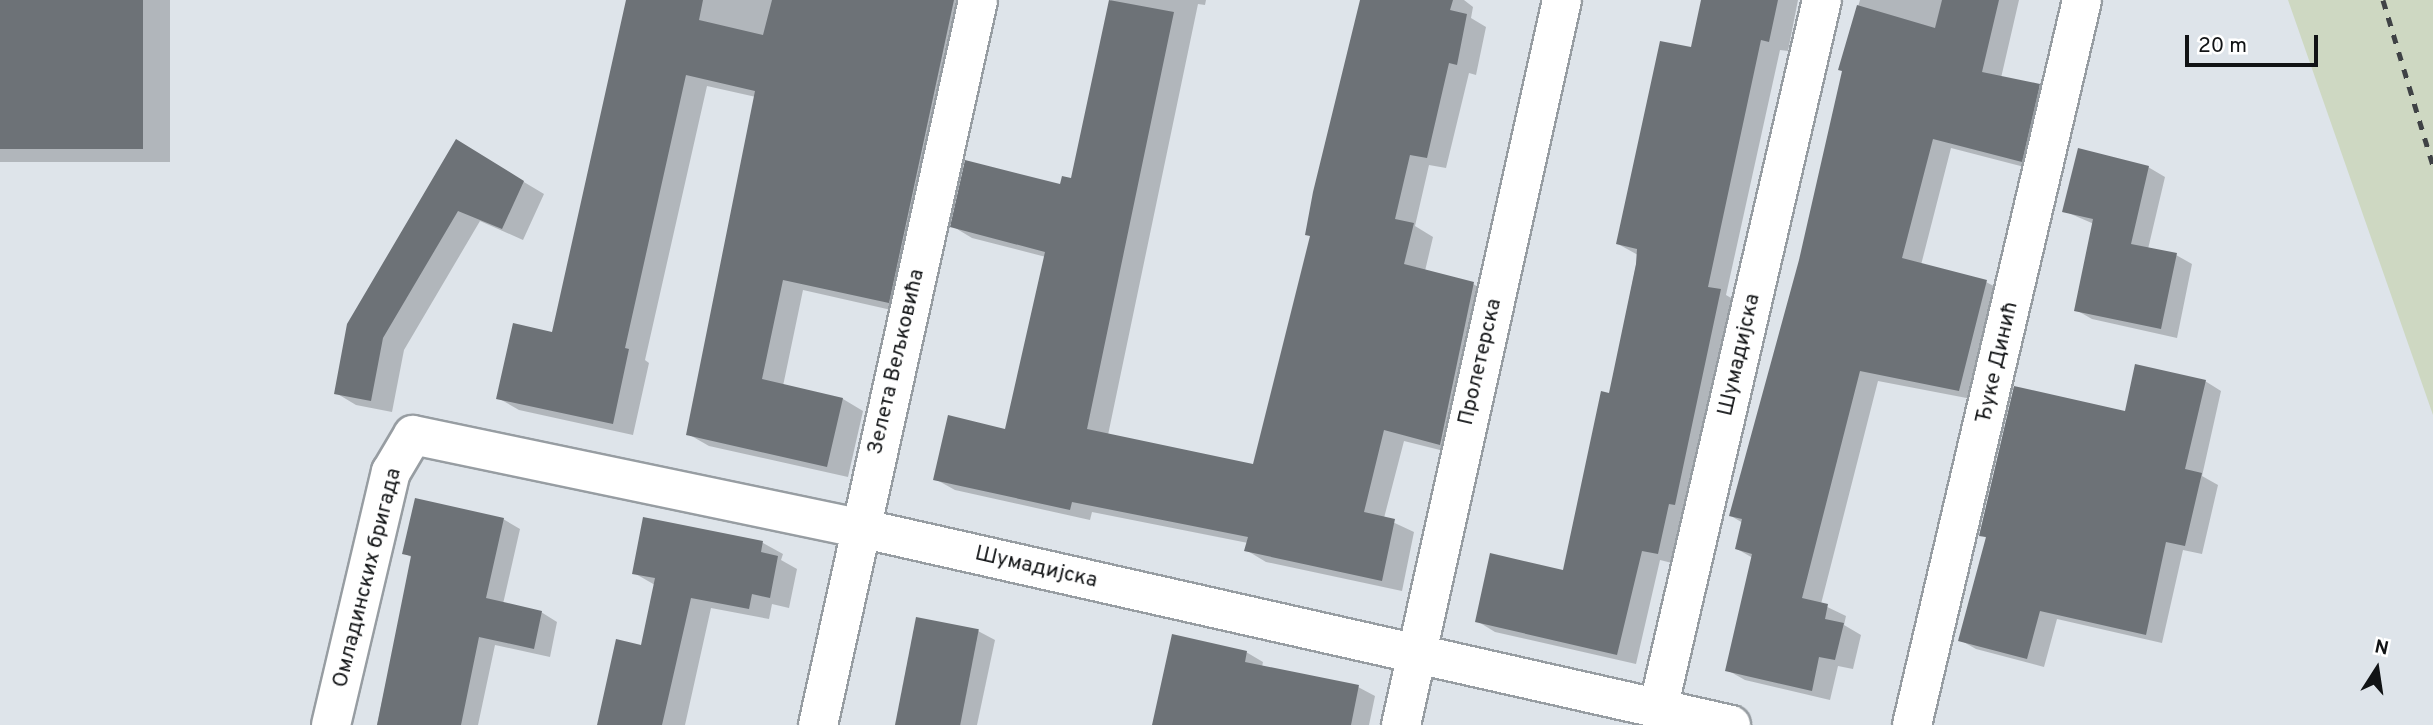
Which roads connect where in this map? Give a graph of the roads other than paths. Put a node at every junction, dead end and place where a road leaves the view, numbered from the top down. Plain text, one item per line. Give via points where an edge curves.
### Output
1 (978, 0) edge
2 (1562, 0) edge
3 (1822, 0) edge
4 (2082, 0) edge
5 (413, 435) joint
6 (860, 528) junction
7 (1416, 653) junction
8 (1658, 709) junction
9 (331, 725) edge
10 (818, 725) edge
11 (1401, 725) edge
12 (1731, 725) edge
13 (1912, 725) edge

1 - 6 street, Зелета Вељковића
2 - 7 street, Пролетерска
3 - 8 street, Шумадијска
4 - 13 street, Ђуке Динић
5 - 6 street, Шумадијска
5 - 9 street, Омладинских бригада via 391,472
6 - 7 street, Шумадијска
6 - 10 street, Зелета Вељковића
7 - 8 street, Шумадијска
7 - 11 street, Пролетерска
8 - 12 street, Шумадијска

